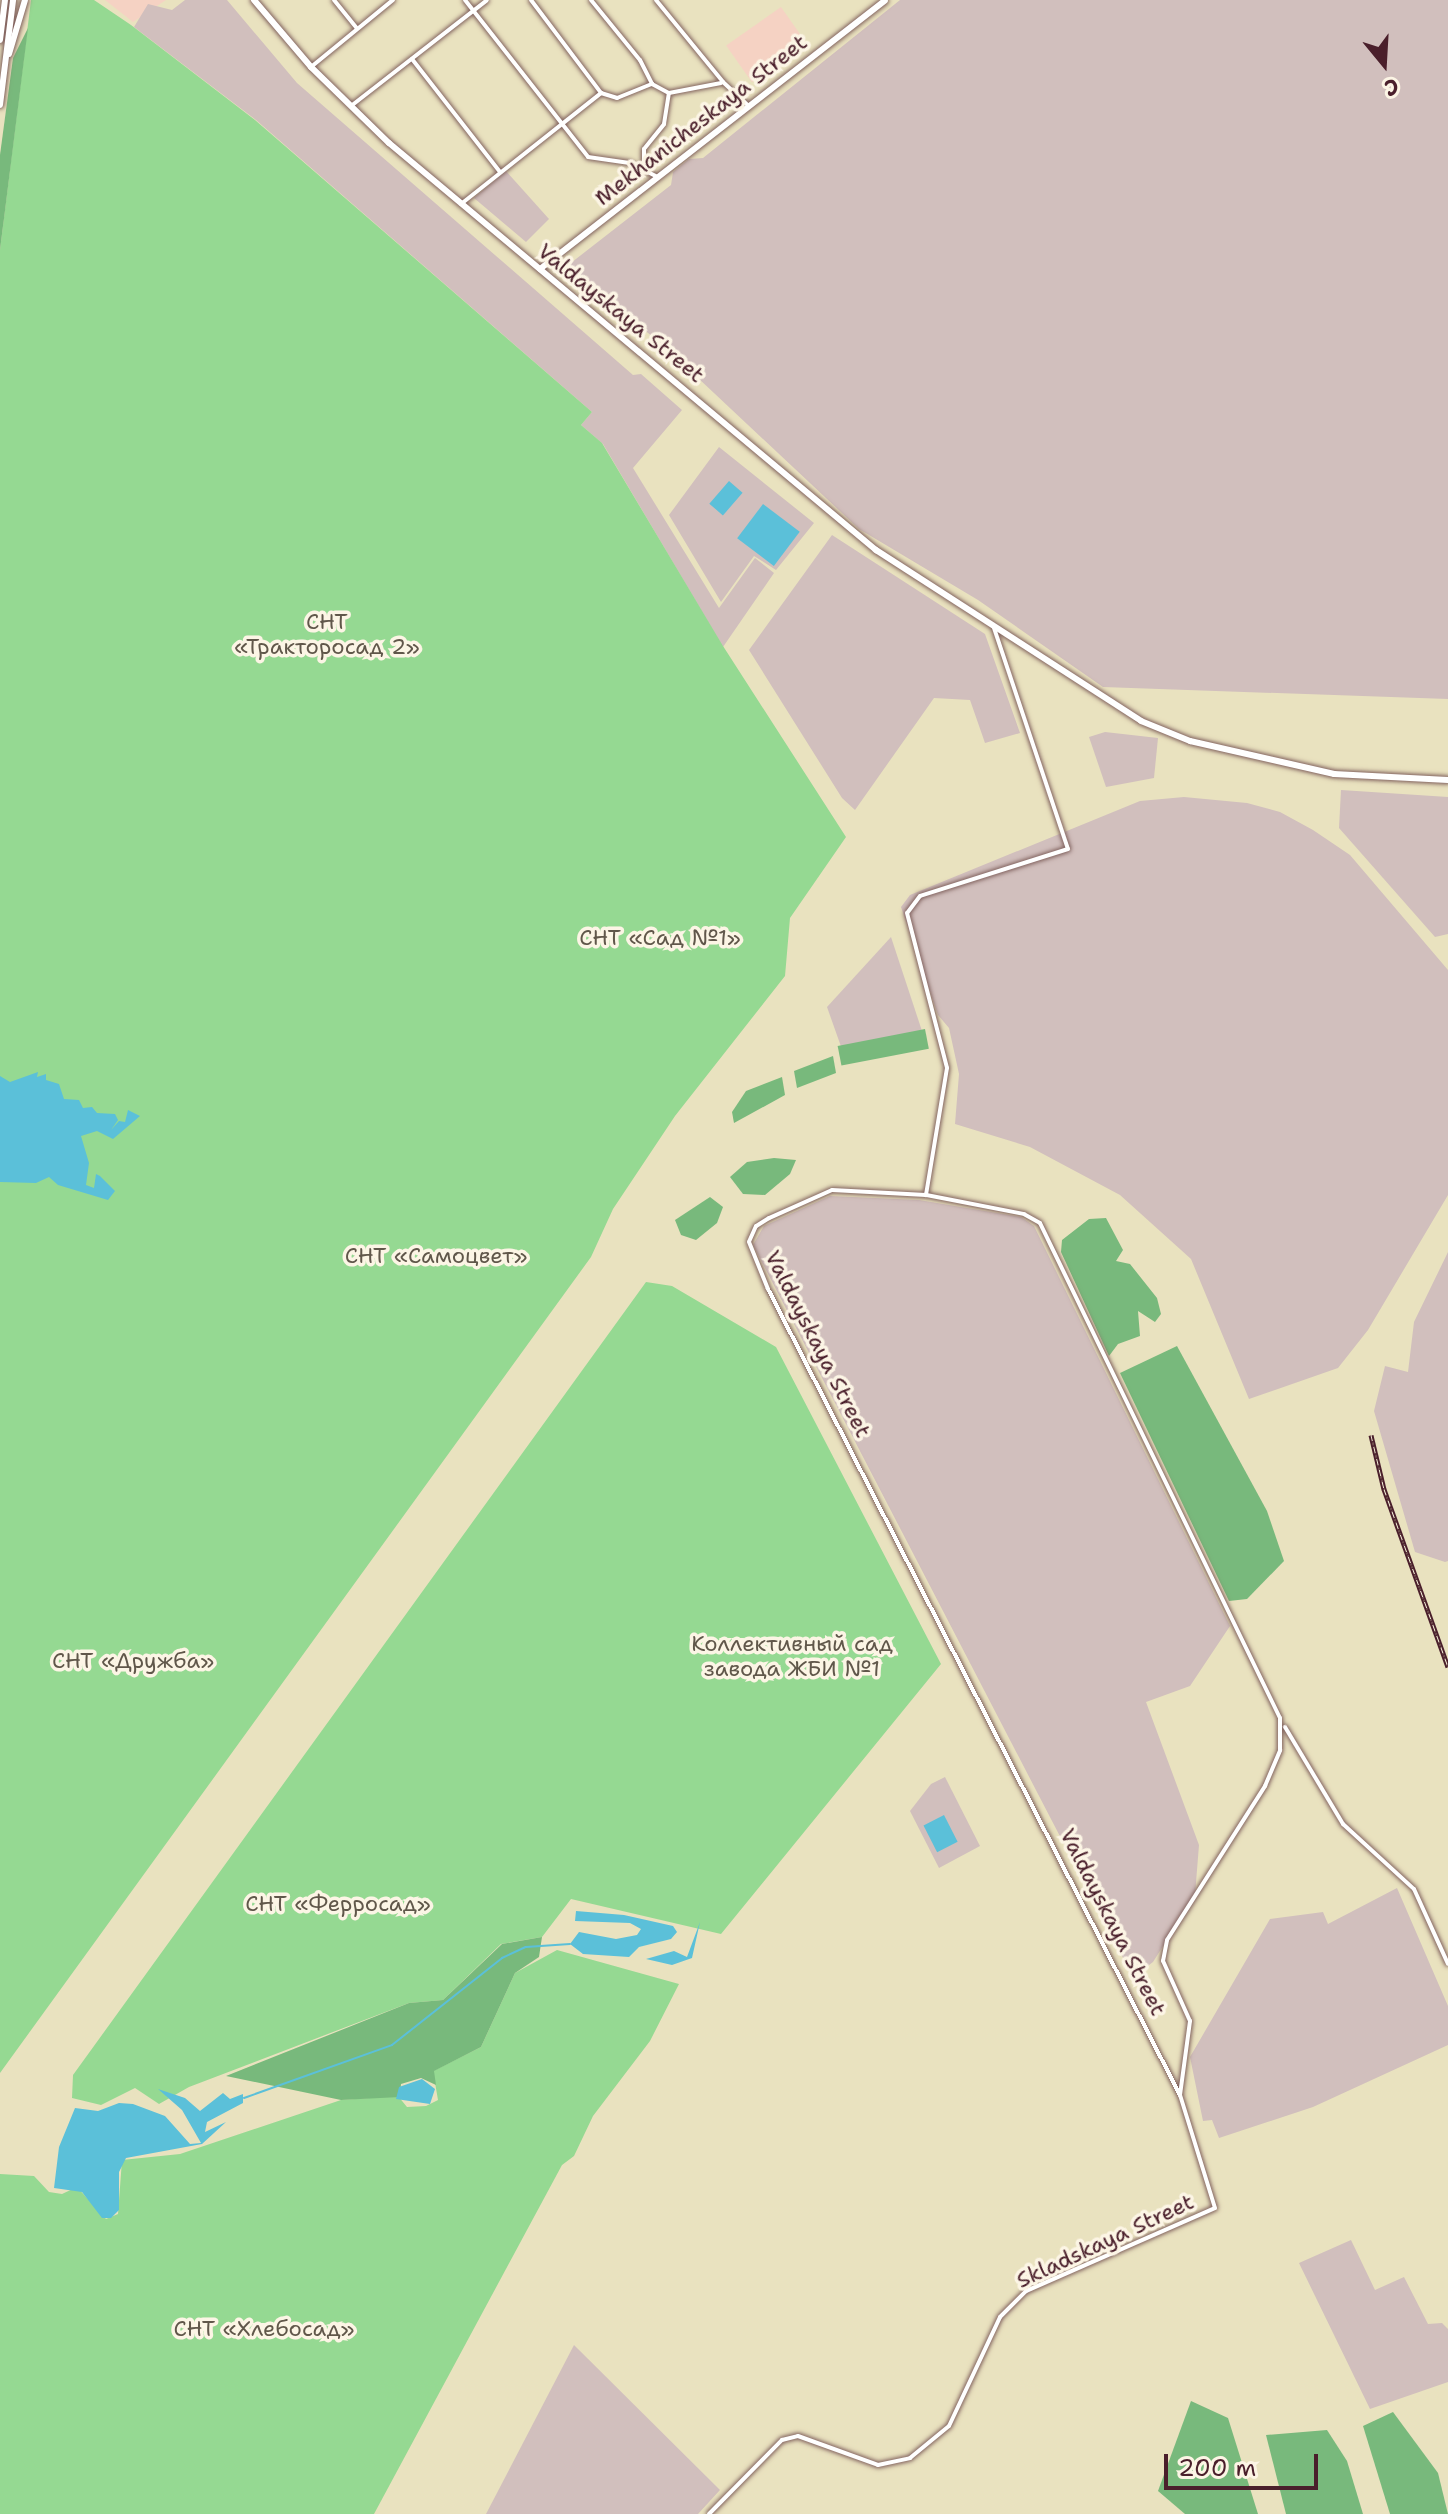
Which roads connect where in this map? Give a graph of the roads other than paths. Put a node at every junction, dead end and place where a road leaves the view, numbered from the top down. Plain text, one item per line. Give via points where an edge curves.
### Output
1 (5, 0) edge
2 (13, 0) edge
3 (25, 0) edge
4 (254, 0) edge
5 (334, 0) edge
6 (393, 0) edge
7 (465, 0) edge
8 (487, 0) edge
9 (531, 0) edge
10 (591, 0) edge
11 (656, 0) edge
12 (885, 0) edge
13 (473, 11) junction
14 (357, 28) junction
15 (0, 40) edge
16 (412, 59) junction
17 (311, 67) junction
18 (4, 69) junction
19 (723, 82) junction
20 (652, 84) junction
21 (601, 93) junction
22 (669, 93) junction
23 (0, 105) edge
24 (351, 106) junction
25 (749, 106) junction
26 (562, 123) junction
27 (644, 169) junction
28 (500, 172) junction
29 (658, 178) junction
30 (461, 204) junction
31 (540, 269) junction
32 (992, 621) junction
33 (1448, 780) edge
34 (926, 1195) junction
35 (1280, 1718) junction
36 (1448, 1964) edge
37 (1180, 2095) junction
38 (709, 2514) edge

1 - 15 street
2 - 18 street
3 - 18 street
4 - 17 street, Valdayskaya Street
5 - 14 street
6 - 14 street
7 - 13 street
8 - 13 street
9 - 21 street
10 - 20 street via 640,60
11 - 19 street
12 - 25 street, Mekhanicheskaya Street
13 - 16 street
13 - 26 street
14 - 17 street
16 - 24 street
16 - 28 street
17 - 24 street, Valdayskaya Street
18 - 23 street
19 - 22 street
19 - 25 street
20 - 21 street via 617,98
20 - 22 street
21 - 26 street
22 - 27 street via 669,113 644,149
24 - 30 street, Valdayskaya Street
25 - 29 street, Mekhanicheskaya Street
26 - 27 street via 588,157
26 - 28 street
27 - 29 street
28 - 30 street
29 - 31 street, Mekhanicheskaya Street
30 - 31 street, Valdayskaya Street
31 - 32 street, Valdayskaya Street via 831,516
32 - 33 street, Valdayskaya Street via 1141,721 1190,741 1334,774
32 - 34 street via 1068,849 920,896 907,913 947,1068
34 - 35 street via 1024,1214 1040,1223
34 - 37 street, Valdayskaya Street via 845,1188 811,1197 756,1226 751,1254
35 - 36 street via 1343,1824 1414,1889
35 - 37 street, Skladskaya Street via 1280,1750 1265,1786 1167,1940 1163,1961 1190,2021
37 - 38 street, Skladskaya Street via 1215,2208 1026,2291 1000,2317 949,2426 910,2458 878,2465 798,2436 790,2438

